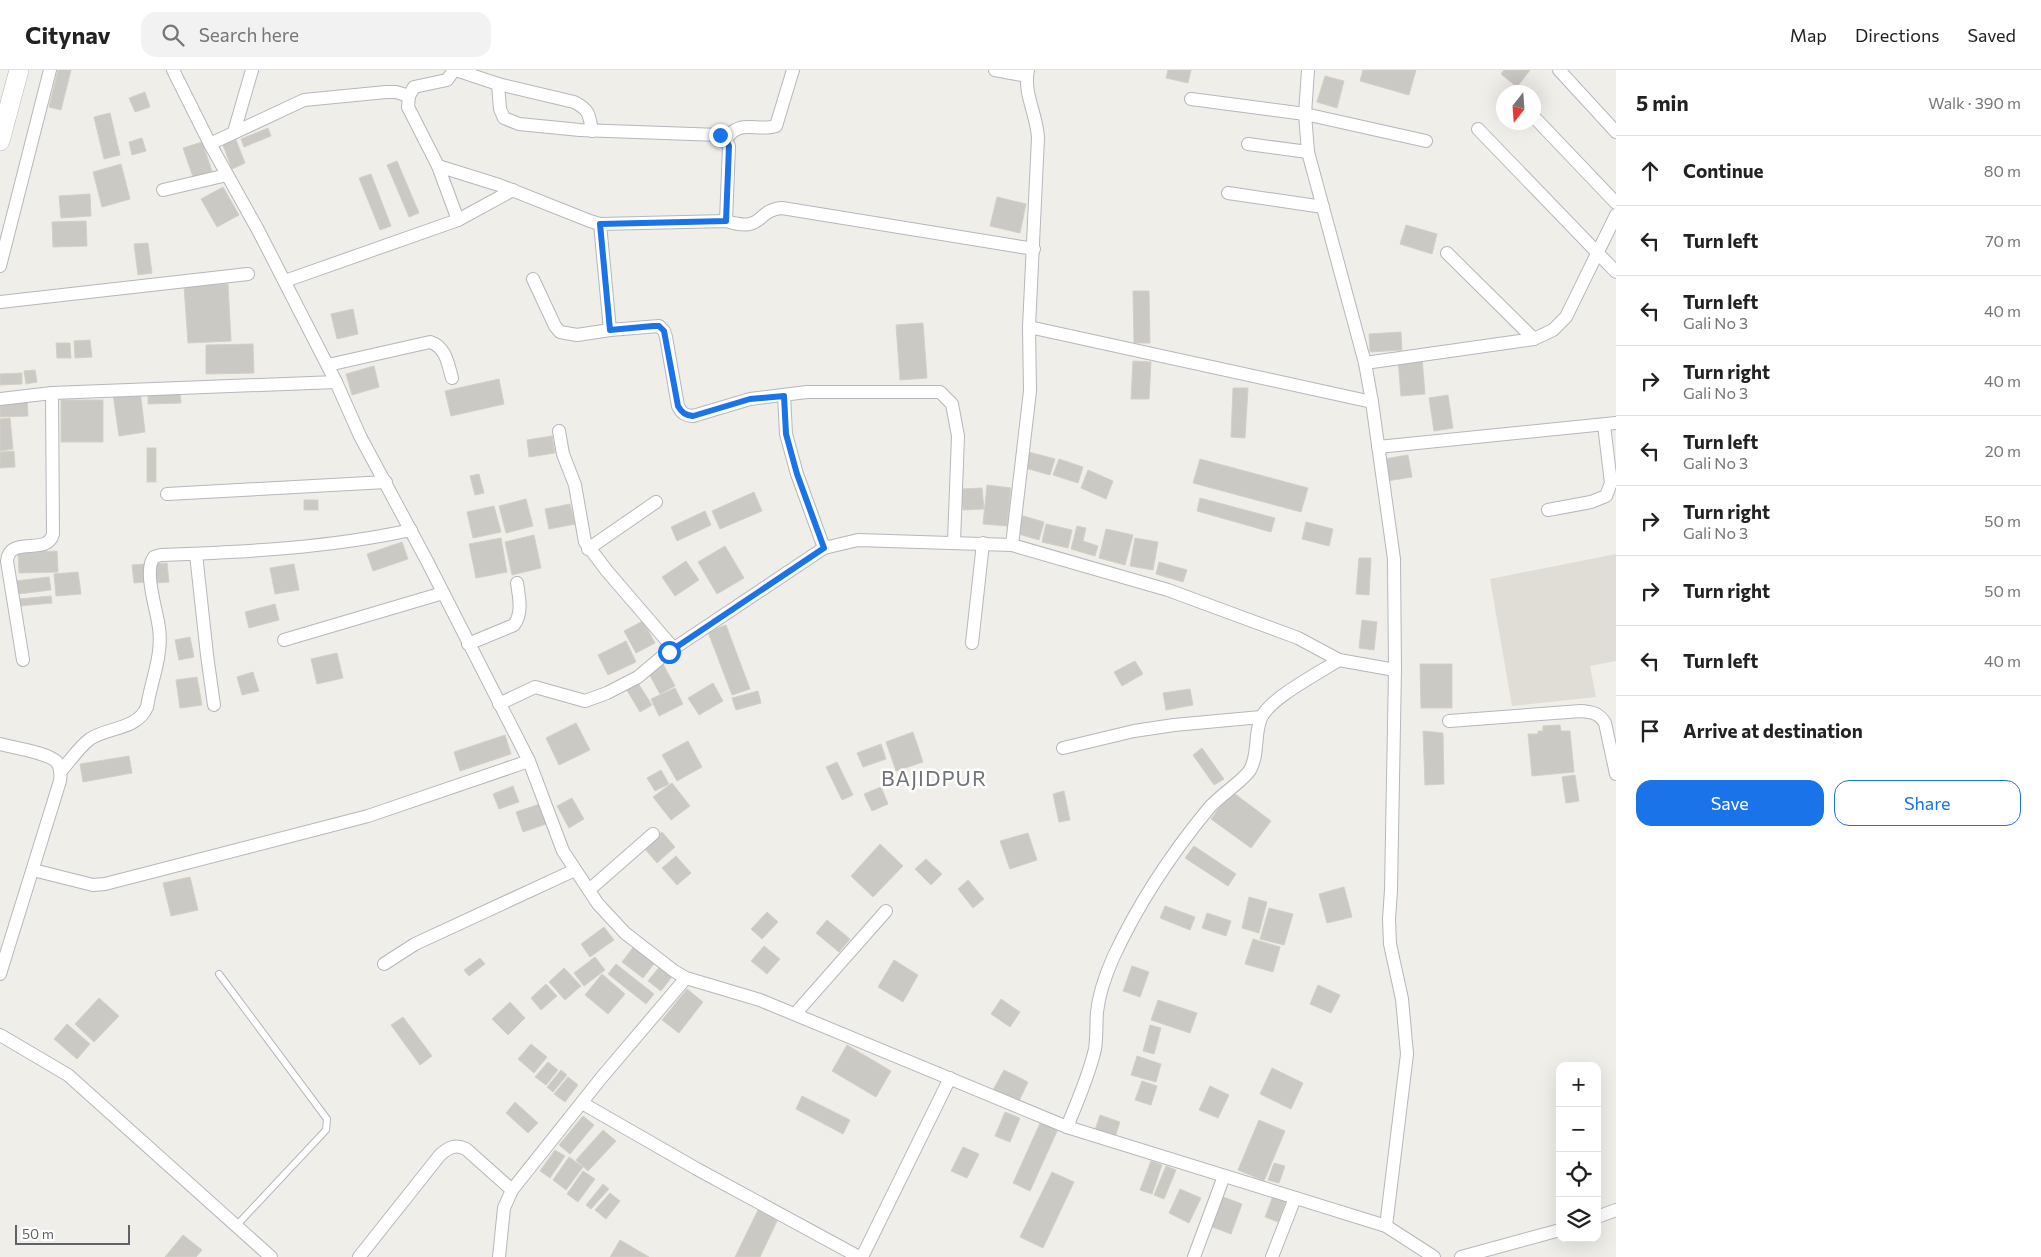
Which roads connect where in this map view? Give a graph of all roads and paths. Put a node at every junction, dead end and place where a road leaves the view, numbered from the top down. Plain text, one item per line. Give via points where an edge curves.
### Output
1 (19, 70) edge
2 (50, 70) edge
3 (173, 70) edge
4 (252, 70) edge
5 (455, 70) edge
6 (793, 70) edge
7 (995, 70) edge
8 (1308, 70) edge
9 (1559, 70) edge
10 (1028, 73) edge
11 (498, 84) junction
12 (409, 96) junction
13 (1190, 99) dead end
14 (1305, 114) junction
15 (1541, 124) edge
16 (1478, 129) dead end
17 (592, 130) junction
18 (234, 132) junction
19 (1616, 132) edge
20 (726, 140) junction
21 (0, 141) edge
22 (1426, 141) dead end
23 (210, 144) junction
24 (1248, 144) dead end
25 (1308, 152) junction
26 (438, 166) junction
27 (227, 175) junction
28 (163, 190) dead end
29 (513, 190) junction
30 (1228, 193) dead end
31 (1616, 203) edge
32 (1323, 207) junction
33 (1616, 215) edge
34 (458, 220) junction
35 (726, 221) junction
36 (600, 224) junction
37 (1034, 249) junction
38 (1599, 252) junction
39 (1447, 253) dead end
40 (0, 266) edge
41 (1616, 272) edge
42 (248, 274) dead end
43 (533, 279) dead end
44 (284, 281) junction
45 (0, 302) edge
46 (1029, 327) junction
47 (610, 330) junction
48 (1534, 339) junction
49 (1365, 363) junction
50 (328, 365) junction
51 (452, 378) dead end
52 (336, 382) junction
53 (52, 393) junction
54 (784, 396) junction
55 (0, 399) edge
56 (1372, 402) junction
57 (1610, 424) edge
58 (559, 430) dead end
59 (1378, 447) junction
60 (386, 482) junction
61 (168, 494) dead end
62 (656, 502) dead end
63 (1548, 510) dead end
64 (411, 530) junction
65 (954, 542) junction
66 (983, 544) junction
67 (1012, 545) junction
68 (824, 548) junction
69 (588, 549) junction
70 (196, 554) junction
71 (517, 583) dead end
72 (442, 593) junction
73 (284, 640) dead end
74 (972, 643) dead end
75 (468, 644) junction
76 (674, 649) junction
77 (23, 660) dead end
78 (1339, 660) junction
79 (1395, 670) junction
80 (499, 704) junction
81 (214, 705) dead end
82 (1261, 717) junction
83 (1450, 721) dead end
84 (0, 744) edge
85 (1063, 748) dead end
86 (529, 762) junction
87 (61, 772) junction
88 (1616, 774) edge
89 (653, 834) dead end
90 (33, 870) junction
91 (575, 870) junction
92 (589, 890) junction
93 (886, 911) dead end
94 (384, 964) dead end
95 (0, 974) edge
96 (219, 974) dead end
97 (686, 978) junction
98 (796, 1014) junction
99 (0, 1035) edge
100 (950, 1078) junction
101 (582, 1102) junction
102 (1067, 1127) junction
103 (1224, 1176) junction
104 (512, 1190) junction
105 (1295, 1198) junction
106 (1616, 1210) edge
107 (1601, 1216) edge
108 (1386, 1226) junction
109 (235, 1227) junction
110 (1556, 1231) edge
111 (271, 1257) edge
112 (359, 1257) edge
113 (498, 1257) edge
114 (860, 1257) edge
115 (1194, 1257) edge
116 (1272, 1257) edge
117 (1434, 1257) edge
118 (1461, 1257) edge

1 - 21 street
2 - 40 street
3 - 23 street
4 - 18 street
5 - 11 street
5 - 12 street via 447,80 414,87
6 - 20 street via 776,126 737,128
7 - 10 street
8 - 14 street
9 - 19 street
10 - 37 street via 1026,90 1038,138
11 - 17 street via 574,102 589,112
11 - 17 street via 500,109 510,122
12 - 18 street via 386,92 304,100
12 - 26 street via 408,107
13 - 14 street
14 - 22 street
14 - 25 street
15 - 31 street
16 - 38 street
17 - 20 street via 720,135
18 - 23 street
20 - 35 street via 729,146
23 - 27 street
24 - 25 street
25 - 32 street
26 - 29 street
26 - 34 street
27 - 28 street
27 - 44 street
29 - 34 street
29 - 36 street
30 - 32 street
32 - 49 street
33 - 38 street
34 - 44 street
35 - 36 street
35 - 37 street via 752,224 765,212 782,208
36 - 47 street
37 - 46 street
38 - 41 street
38 - 48 street via 1566,317 1553,330
39 - 48 street
42 - 45 street
43 - 47 street via 560,332 577,335
44 - 50 street
46 - 56 street
46 - 67 street via 1030,391
47 - 54 street via 659,326 664,331 678,406 686,415 693,416 750,399
48 - 49 street
49 - 56 street
50 - 51 street via 430,342 443,350
50 - 52 street
52 - 53 street
52 - 60 street via 360,436
53 - 55 street
53 - 77 street via 52,540 47,544 12,549 7,561
54 - 65 street via 820,392 934,391 948,398 958,436
54 - 68 street via 786,434
56 - 59 street
57 - 59 street
57 - 63 street via 1612,483 1606,496
58 - 69 street via 563,454 576,486
59 - 79 street via 1394,559
60 - 61 street
60 - 64 street
62 - 69 street
64 - 70 street via 363,540
64 - 72 street
65 - 66 street
65 - 68 street via 858,540
66 - 67 street
66 - 74 street
67 - 78 street via 1177,593 1298,638
68 - 76 street
69 - 76 street
70 - 81 street
70 - 87 street via 161,555 151,562 150,576 160,637 157,664 144,714 122,728 88,740
71 - 75 street via 519,619 514,625
72 - 73 street
72 - 75 street
75 - 80 street
76 - 80 street via 638,677 591,700 535,687
78 - 79 street
78 - 82 street via 1275,701
79 - 108 street via 1388,919 1406,1027 1407,1054
80 - 86 street
82 - 85 street via 1174,725
82 - 102 street via 1250,770 1209,808 1159,875 1113,958 1102,988 1091,1065
83 - 88 street via 1594,712 1605,723
84 - 87 street via 49,756 58,763
86 - 90 street via 368,816 105,884 94,885
86 - 91 street via 561,845
87 - 90 street
89 - 92 street
90 - 95 street
91 - 92 street
91 - 94 street via 414,944
92 - 97 street via 630,937
93 - 98 street
96 - 109 lane via 328,1124 326,1130
97 - 98 street
97 - 101 street
98 - 100 street
99 - 109 street via 68,1075
100 - 102 street
100 - 114 street
101 - 104 street
101 - 114 street via 697,1169
102 - 103 street
103 - 105 street
103 - 115 street
104 - 112 street via 466,1148 450,1147 440,1155
104 - 113 street via 504,1208
105 - 108 street
105 - 116 street
106 - 107 street
108 - 117 street
109 - 111 street
110 - 118 street

